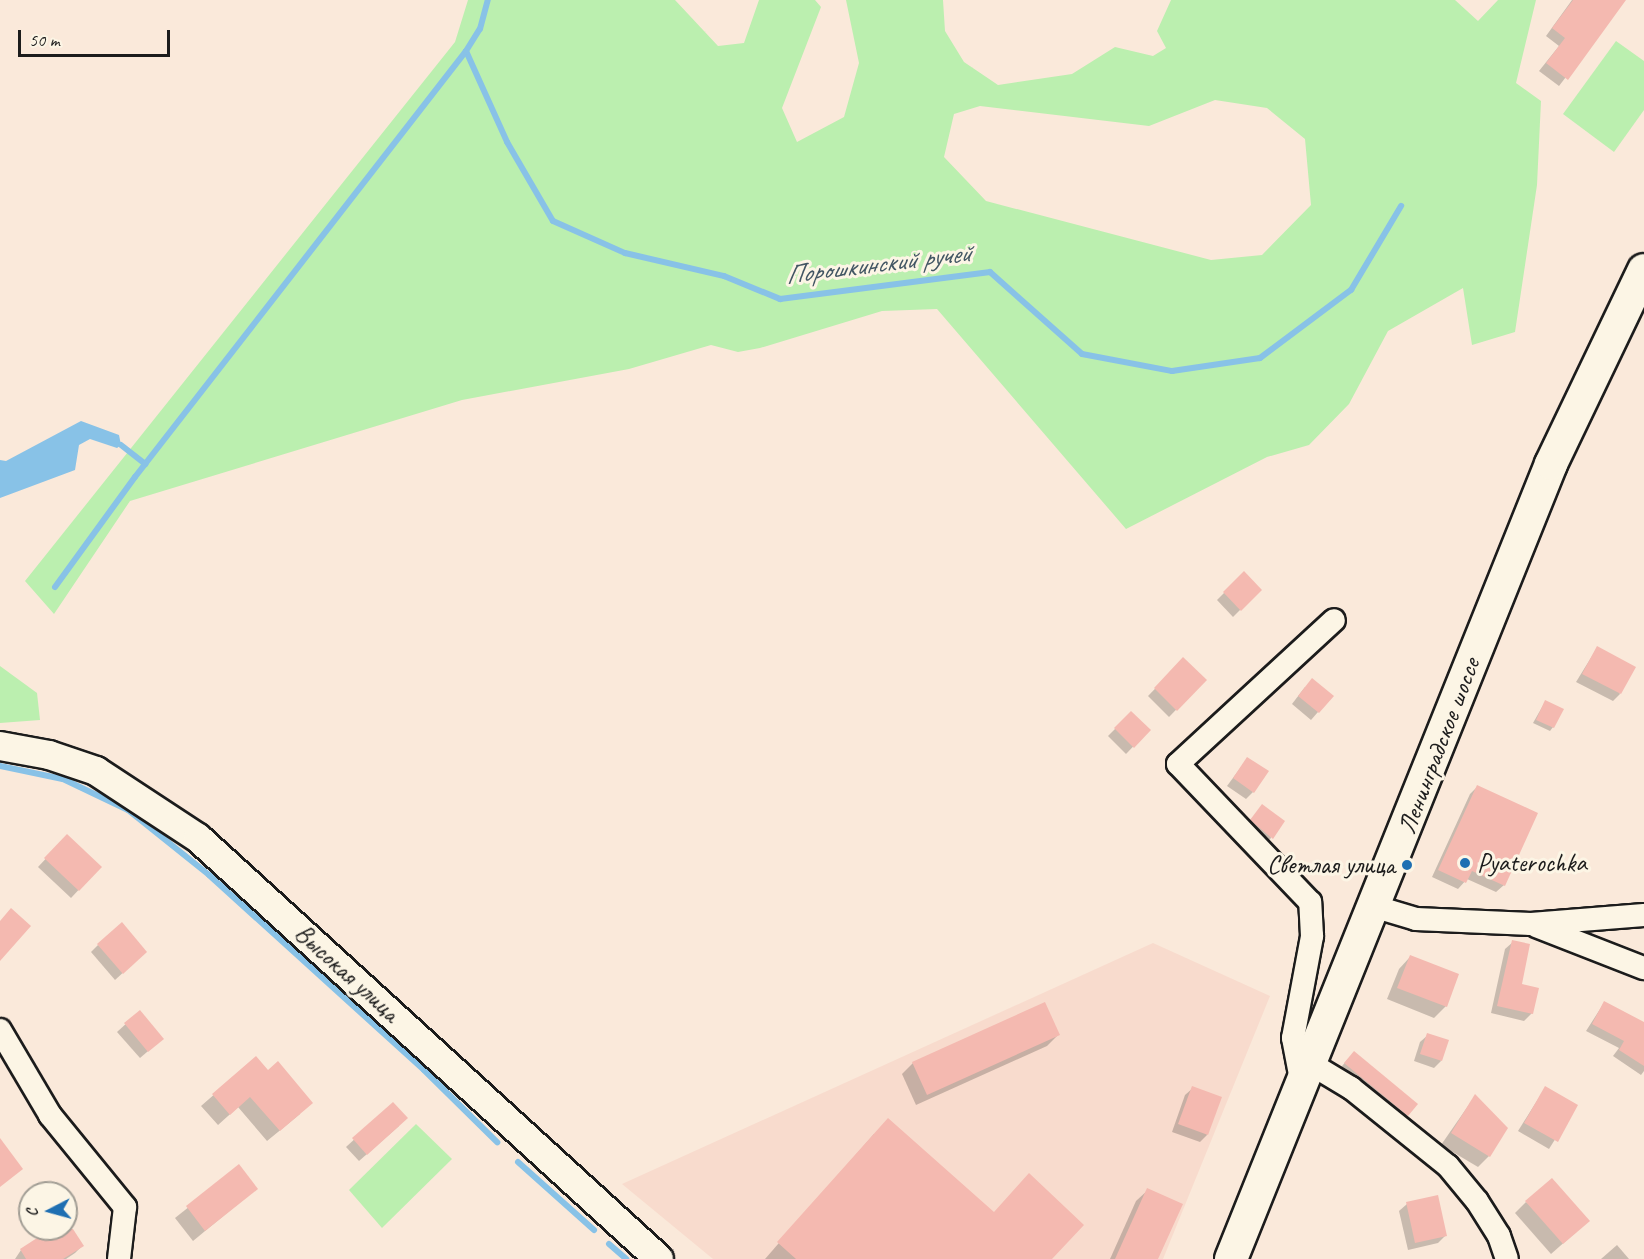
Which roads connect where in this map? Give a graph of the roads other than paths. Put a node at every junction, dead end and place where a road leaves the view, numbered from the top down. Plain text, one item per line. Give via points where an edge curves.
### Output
1 (1644, 270) edge
2 (1334, 620) dead end
3 (0, 746) edge
4 (1376, 907) junction
5 (1644, 915) edge
6 (1531, 924) junction
7 (1644, 968) edge
8 (0, 1030) edge
9 (1306, 1075) junction
10 (118, 1259) edge
11 (659, 1259) edge
12 (1231, 1259) edge
13 (1507, 1259) edge

1 - 4 main road, Ленинградское шоссе via 1551,464
2 - 9 street via 1178,764 1310,902 1312,936 1293,1038
3 - 11 street, Высокая улица via 50,755 96,771 198,838
4 - 6 street via 1416,919
4 - 9 main road, Ленинградское шоссе
5 - 6 street
6 - 7 street
8 - 10 street via 50,1114 125,1206
9 - 12 main road, Ленинградское шоссе
9 - 13 street via 1351,1088 1448,1166 1477,1201 1499,1236

